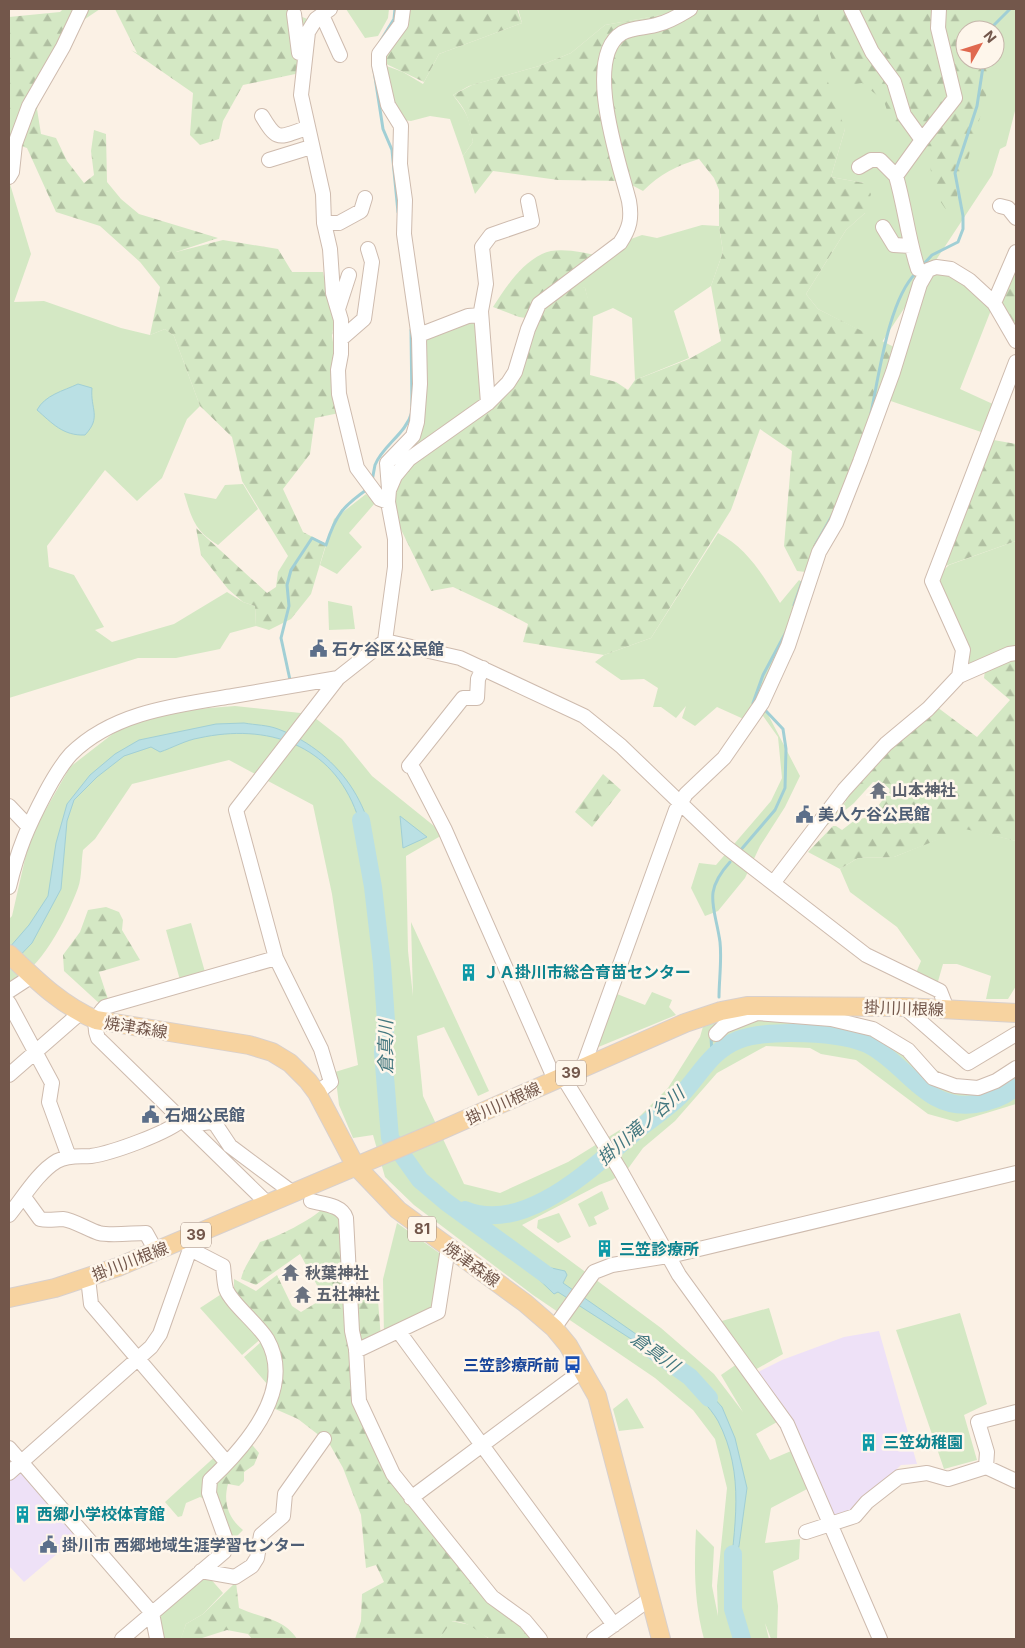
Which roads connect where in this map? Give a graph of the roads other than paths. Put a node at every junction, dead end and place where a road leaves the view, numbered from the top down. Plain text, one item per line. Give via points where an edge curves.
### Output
1 (81, 9) edge
2 (402, 9) edge
3 (690, 9) edge
4 (851, 9) edge
5 (939, 9) edge
6 (326, 12) edge
7 (294, 14) dead end
8 (340, 55) dead end
9 (302, 76) junction
10 (262, 116) dead end
11 (306, 128) junction
12 (922, 140) junction
13 (311, 147) junction
14 (269, 160) dead end
15 (858, 167) dead end
16 (896, 176) junction
17 (9, 177) edge
18 (911, 186) dead end
19 (365, 198) dead end
20 (528, 200) dead end
21 (1000, 206) dead end
22 (1016, 218) edge
23 (907, 222) junction
24 (324, 223) junction
25 (883, 227) dead end
26 (911, 246) junction
27 (368, 249) dead end
28 (1016, 252) edge
29 (918, 269) dead end
30 (349, 275) dead end
31 (994, 302) junction
32 (338, 309) junction
33 (481, 315) junction
34 (372, 326) dead end
35 (352, 329) junction
36 (419, 335) junction
37 (341, 339) junction
38 (1016, 341) edge
39 (1016, 362) edge
40 (488, 402) junction
41 (389, 496) junction
42 (385, 641) junction
43 (1016, 653) edge
44 (483, 668) junction
45 (959, 676) junction
46 (338, 678) junction
47 (681, 803) junction
48 (9, 806) edge
49 (27, 825) junction
50 (774, 882) junction
51 (9, 887) edge
52 (9, 954) edge
53 (276, 958) junction
54 (31, 975) junction
55 (9, 991) edge
56 (9, 1003) edge
57 (904, 1007) junction
58 (947, 1009) junction
59 (88, 1017) junction
60 (1014, 1017) edge
61 (716, 1034) dead end
62 (1016, 1034) edge
63 (36, 1051) junction
64 (583, 1067) junction
65 (1016, 1068) edge
66 (9, 1075) edge
67 (559, 1079) junction
68 (318, 1093) junction
69 (186, 1122) junction
70 (69, 1156) junction
71 (248, 1158) junction
72 (356, 1165) junction
73 (235, 1172) junction
74 (1016, 1173) edge
75 (293, 1193) junction
76 (24, 1197) junction
77 (311, 1201) dead end
78 (268, 1204) junction
79 (9, 1215) edge
80 (187, 1245) junction
81 (448, 1248) junction
82 (156, 1251) junction
83 (668, 1257) junction
84 (88, 1278) junction
85 (9, 1298) edge
86 (558, 1322) junction
87 (399, 1332) junction
88 (356, 1351) junction
89 (136, 1359) junction
90 (583, 1370) junction
91 (1016, 1412) edge
92 (324, 1440) dead end
93 (482, 1445) junction
94 (9, 1448) edge
95 (22, 1462) junction
96 (227, 1463) junction
97 (986, 1467) junction
98 (9, 1474) edge
99 (1016, 1482) edge
100 (411, 1498) junction
101 (832, 1525) junction
102 (806, 1532) dead end
103 (201, 1571) junction
104 (651, 1598) junction
105 (152, 1613) junction
106 (614, 1625) junction
107 (122, 1639) edge
108 (158, 1639) edge
109 (540, 1639) edge
110 (594, 1639) edge
111 (661, 1639) edge
112 (880, 1639) edge

1 - 17 street via 29,106 15,144
2 - 36 street via 401,24 379,54 379,65 388,105 401,126 404,234
3 - 40 street via 659,24 623,33 612,42 606,58 604,106 629,200 632,215 629,230 620,243 539,304 515,372
4 - 12 street via 872,52 894,82 904,115
5 - 12 street via 938,28 955,98
6 - 8 street
6 - 9 street via 308,32
7 - 9 street
9 - 11 street via 300,95
10 - 11 street via 272,134 280,137
11 - 13 street
12 - 16 street
13 - 14 street
13 - 24 street via 323,194
15 - 16 street via 871,160 880,160
16 - 23 street
18 - 23 street via 906,193
19 - 24 street via 361,211 339,223
20 - 33 street via 532,221 491,235 482,247 486,284
21 - 22 street via 1008,208
23 - 26 street
24 - 32 street
25 - 26 street via 894,245
26 - 29 street
27 - 35 street via 372,262 367,304 364,319
28 - 31 street
30 - 32 street
31 - 38 street
31 - 47 street via 951,269 936,267 928,270 920,284 860,462 836,523 819,552 788,646 762,703 724,758 686,794
32 - 37 street
33 - 36 street via 468,316
33 - 40 street
34 - 35 street via 360,332
35 - 37 street
36 - 41 street via 417,422 413,436 387,463
37 - 41 street via 339,394 357,468 380,499
39 - 45 street via 932,581 963,650
40 - 41 street via 409,459 394,476
41 - 42 street via 396,550
42 - 44 street via 460,658
42 - 46 street
43 - 45 street
44 - 47 street via 584,716
44 - 67 street via 478,679 477,698 463,698 412,768 445,830
45 - 50 street via 928,709 886,744 844,790
46 - 49 street via 162,708 120,722 72,754
46 - 53 street via 236,810
47 - 50 street via 725,846
47 - 64 street
48 - 49 street
49 - 51 street
50 - 58 street via 866,955 940,991
52 - 54 main road, 焼津森線 / 81
53 - 59 street via 105,1007
53 - 68 street via 321,1049 331,1082
54 - 55 street
54 - 59 main road, 焼津森線 / 81 via 55,997
56 - 63 street
57 - 58 main road, 掛川川根線 / 39
57 - 62 street via 968,1063
57 - 64 main road, 掛川川根線 / 39 via 747,1006 685,1023
58 - 60 main road, 掛川川根線 / 39
59 - 63 street
59 - 68 main road, 焼津森線 / 81 via 257,1047 290,1063
59 - 69 street via 98,1038
61 - 65 street via 724,1026 757,1013 831,1019 873,1029 908,1050 933,1078 955,1086 978,1088
63 - 66 street
63 - 70 street via 52,1083 49,1102
64 - 67 main road, 掛川川根線 / 39
67 - 72 main road, 掛川川根線 / 39
67 - 83 street via 603,1142
68 - 72 main road, 焼津森線 / 81
69 - 70 street via 132,1144 91,1156
69 - 71 street via 211,1122 220,1129 230,1146
69 - 73 street
70 - 76 street via 46,1170
71 - 73 street
71 - 75 street
72 - 75 main road, 掛川川根線 / 39
72 - 81 main road, 焼津森線 / 81 via 398,1210
73 - 78 street
74 - 83 street
75 - 78 main road, 掛川川根線 / 39
76 - 79 street
76 - 82 street via 40,1219 64,1219 100,1233 146,1233
77 - 88 street via 344,1212
78 - 80 main road, 掛川川根線 / 39
80 - 82 main road, 掛川川根線 / 39
80 - 89 street via 160,1334
80 - 96 street via 223,1266 226,1291 266,1338 276,1362 269,1405
81 - 86 main road, 焼津森線 / 81 via 525,1303
81 - 87 street via 438,1312
82 - 84 main road, 掛川川根線 / 39
83 - 86 street via 612,1265 594,1272
83 - 101 street via 787,1424
84 - 85 main road, 掛川川根線 / 39
84 - 89 street via 91,1304
86 - 90 main road, 焼津森線 / 81
87 - 88 street
87 - 93 street
88 - 100 street via 359,1401 393,1474
89 - 95 street
89 - 96 street
90 - 93 street
90 - 104 main road, 焼津森線 / 81 via 597,1396
91 - 97 street via 978,1422 987,1452
92 - 103 street via 284,1494 283,1516 261,1535 257,1558 252,1566 235,1577
93 - 100 street
93 - 106 street
94 - 95 street
95 - 98 street
95 - 105 street
96 - 103 street via 210,1480 209,1493 227,1543 224,1552
97 - 99 street
97 - 101 street via 948,1479 927,1473 899,1477 867,1502 855,1516
100 - 109 street via 492,1597 525,1621
101 - 102 street
101 - 112 street
103 - 105 street
104 - 106 street
104 - 111 main road, 焼津森線 / 81
105 - 107 street
105 - 108 street
106 - 110 street

